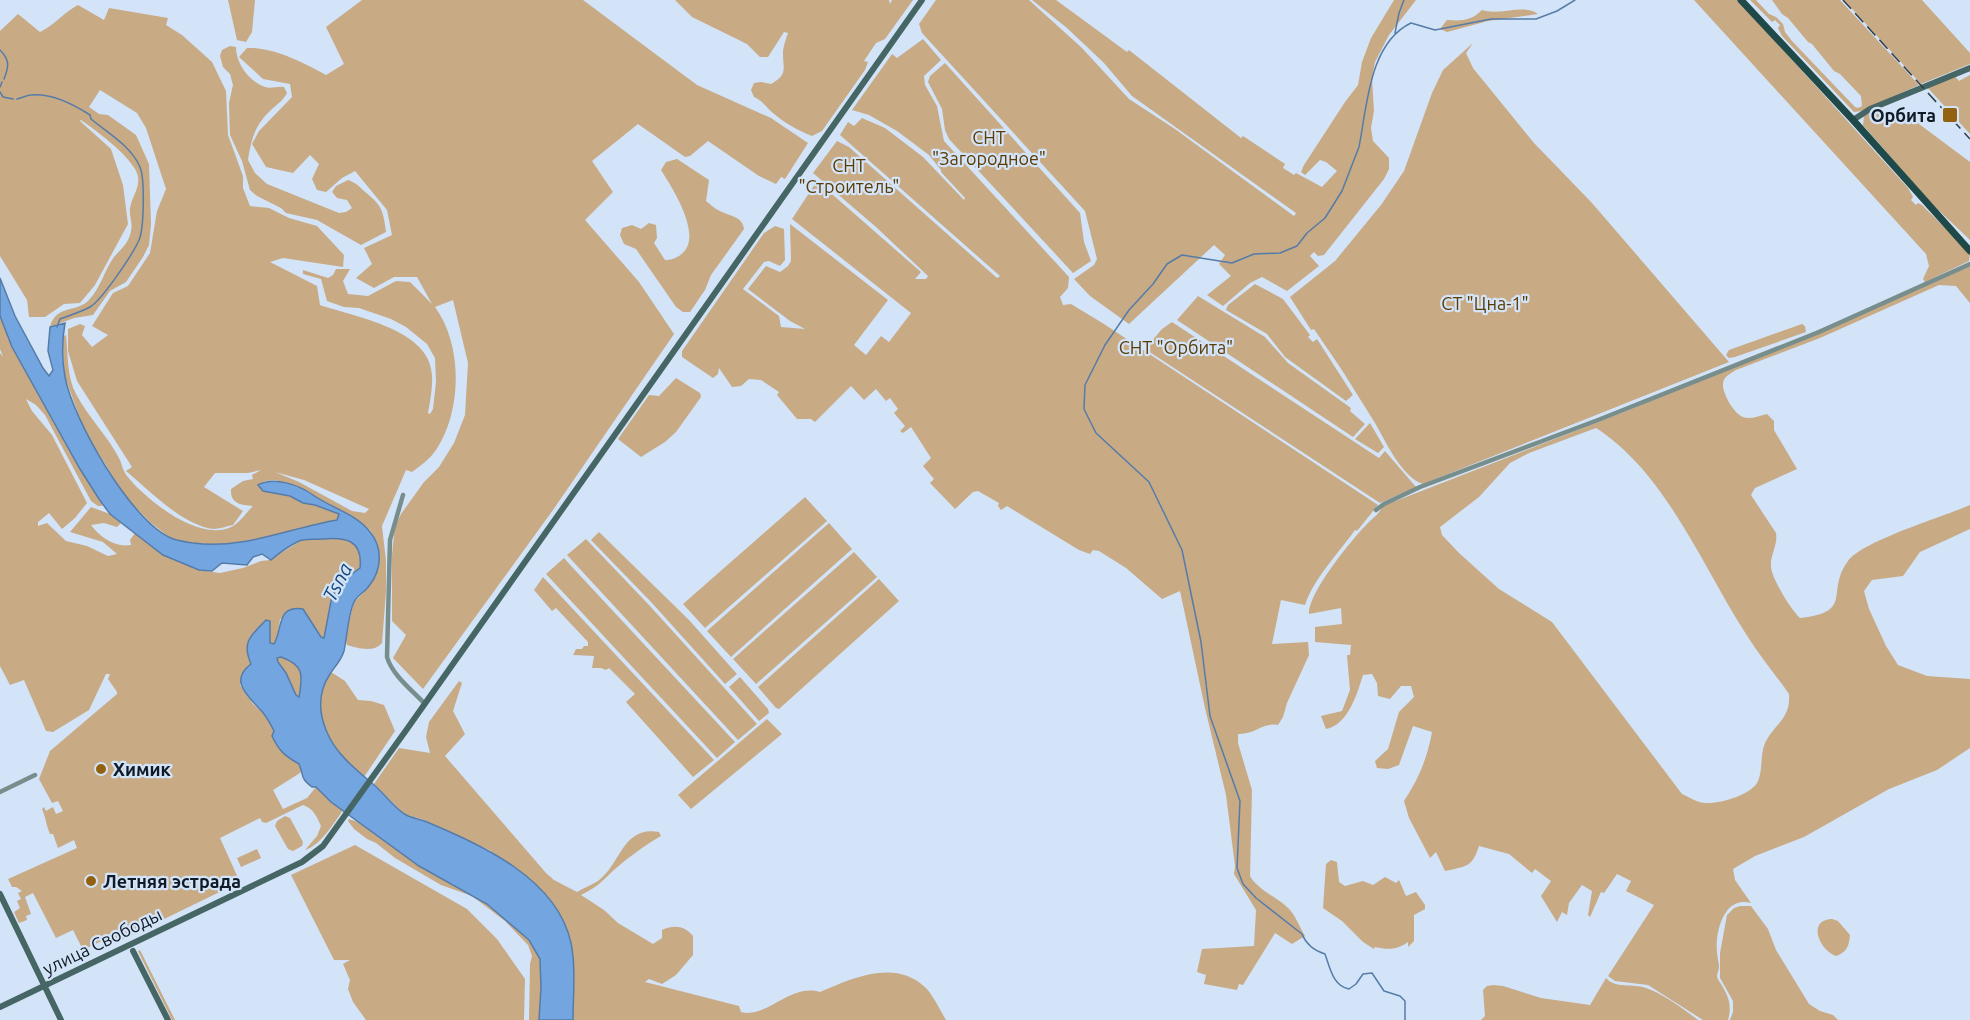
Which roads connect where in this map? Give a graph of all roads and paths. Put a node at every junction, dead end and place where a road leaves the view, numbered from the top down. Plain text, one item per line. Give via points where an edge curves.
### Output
1 (922, 0) edge
2 (1741, 0) edge
3 (1970, 68) edge
4 (1853, 120) junction
5 (1970, 251) edge
6 (1970, 264) edge
7 (403, 495) dead end
8 (1376, 510) dead end
9 (425, 704) junction
10 (35, 775) dead end
11 (0, 792) edge
12 (0, 894) edge
13 (133, 951) dead end
14 (44, 985) junction
15 (0, 1006) edge
16 (61, 1020) edge
17 (168, 1020) edge

1 - 9 main road, улица Свободы
2 - 4 main road
3 - 4 main road via 1901,95
4 - 5 main road
6 - 8 street via 1819,332 1420,487
7 - 9 street via 390,540 386,648 388,664
9 - 14 main road, улица Свободы via 323,846 302,862
10 - 11 street
12 - 14 main road
13 - 17 main road
14 - 15 main road, улица Свободы
14 - 16 main road

